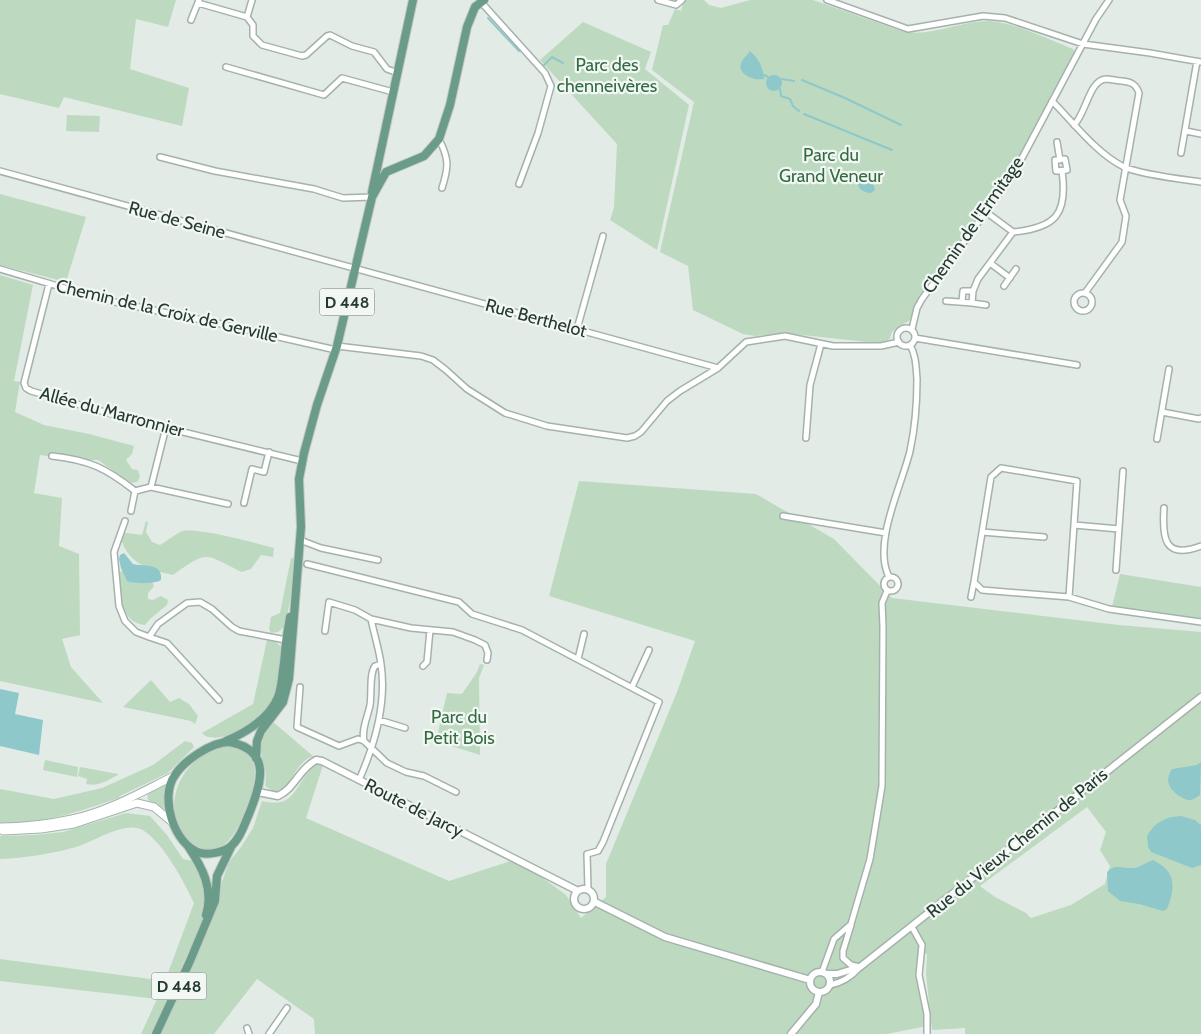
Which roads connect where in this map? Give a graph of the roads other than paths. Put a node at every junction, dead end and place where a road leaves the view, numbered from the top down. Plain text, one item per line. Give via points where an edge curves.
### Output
1 (252, 0) edge
2 (413, 0) edge
3 (658, 0) edge
4 (682, 0) edge
5 (827, 0) edge
6 (1109, 0) edge
7 (482, 1) edge
8 (198, 2) edge
9 (247, 17) junction
10 (191, 20) dead end
11 (1083, 44) junction
12 (1199, 62) edge
13 (226, 67) dead end
14 (398, 73) junction
15 (393, 92) junction
16 (1052, 101) junction
17 (1074, 125) junction
18 (1186, 131) junction
19 (1201, 134) edge
20 (439, 139) junction
21 (1057, 142) dead end
22 (1181, 153) dead end
23 (160, 157) dead end
24 (1126, 167) junction
25 (377, 169) junction
26 (0, 171) edge
27 (386, 172) junction
28 (1201, 182) edge
29 (519, 184) dead end
30 (442, 188) dead end
31 (372, 197) junction
32 (986, 212) junction
33 (1013, 232) junction
34 (603, 236) dead end
35 (990, 263) junction
36 (0, 269) edge
37 (355, 269) junction
38 (1016, 269) dead end
39 (1010, 278) junction
40 (49, 284) junction
41 (1004, 286) dead end
42 (973, 292) junction
43 (1085, 293) dead end
44 (946, 301) dead end
45 (962, 302) junction
46 (972, 303) junction
47 (986, 305) dead end
48 (577, 329) junction
49 (912, 330) junction
50 (915, 338) junction
51 (898, 342) junction
52 (821, 344) junction
53 (910, 345) junction
54 (337, 348) junction
55 (1077, 365) dead end
56 (718, 368) junction
57 (1169, 369) dead end
58 (1162, 412) junction
59 (1201, 418) edge
60 (166, 427) junction
61 (806, 438) dead end
62 (1157, 439) dead end
63 (269, 452) junction
64 (52, 456) dead end
65 (302, 461) junction
66 (1123, 471) dead end
67 (151, 487) junction
68 (135, 491) junction
69 (244, 503) dead end
70 (228, 504) dead end
71 (1164, 508) dead end
72 (131, 511) dead end
73 (783, 516) dead end
74 (125, 522) dead end
75 (1074, 525) junction
76 (1119, 529) junction
77 (982, 532) junction
78 (886, 533) junction
79 (1044, 537) dead end
80 (300, 540) junction
81 (1201, 546) edge
82 (378, 560) dead end
83 (307, 564) dead end
84 (1116, 570) dead end
85 (889, 577) junction
86 (296, 578) junction
87 (974, 582) junction
88 (887, 591) junction
89 (971, 597) dead end
90 (1068, 597) junction
91 (371, 619) junction
92 (1201, 622) edge
93 (430, 630) junction
94 (325, 632) dead end
95 (584, 634) dead end
96 (149, 637) junction
97 (286, 640) junction
98 (649, 650) dead end
99 (578, 659) junction
100 (486, 660) dead end
101 (381, 664) junction
102 (423, 666) dead end
103 (300, 687) dead end
104 (632, 687) junction
105 (1201, 697) edge
106 (219, 700) dead end
107 (380, 720) junction
108 (405, 728) dead end
109 (364, 741) junction
110 (225, 742) junction
111 (372, 749) junction
112 (256, 758) junction
113 (174, 776) junction
114 (359, 780) junction
115 (258, 792) junction
116 (456, 792) dead end
117 (172, 822) junction
118 (0, 827) edge
119 (0, 831) edge
120 (187, 845) junction
121 (231, 847) junction
122 (588, 890) junction
123 (578, 891) junction
124 (595, 902) junction
125 (851, 924) junction
126 (912, 927) junction
127 (200, 937) junction
128 (860, 967) junction
129 (824, 973) junction
130 (810, 980) junction
131 (830, 985) junction
132 (819, 992) junction
133 (287, 1008) dead end
134 (156, 1034) edge
135 (269, 1034) edge
136 (791, 1034) edge
137 (927, 1034) edge

1 - 9 street
2 - 14 main road
3 - 4 street via 676,5
5 - 11 street via 908,29 983,16 998,17
6 - 11 street, Chemin de l'Ermitage
7 - 20 main road via 475,7 466,27 450,105
7 - 29 street via 548,77 551,86
8 - 9 street
8 - 10 street
9 - 14 street via 253,25 253,36 262,44 302,56 330,36 374,52 387,69
11 - 12 street
11 - 16 street, Chemin de l'Ermitage
12 - 18 street
13 - 15 street via 324,95 342,78
14 - 15 main road
15 - 25 main road
16 - 17 street
16 - 32 street, Chemin de l'Ermitage via 1013,175
17 - 24 street
17 - 24 street via 1100,81 1132,82 1139,93
18 - 19 street
18 - 22 street
20 - 27 main road via 424,156
20 - 30 street via 448,164
21 - 33 street via 1060,160 1055,160 1056,171 1062,170 1063,203 1051,221 1041,228
23 - 31 street via 215,172 314,189 344,198
24 - 28 street
24 - 43 street via 1120,200 1126,216 1122,242
25 - 27 main road
25 - 31 main road
26 - 37 street, Rue de Seine
27 - 31 main road
31 - 37 main road, D 448
32 - 33 street
32 - 49 street, Chemin de l'Ermitage via 922,299
33 - 35 street
34 - 48 street
35 - 39 street
35 - 42 street
36 - 40 street, Chemin de la Croix de Gerville
37 - 48 street, Rue Berthelot
37 - 54 main road, D 448
38 - 39 street
39 - 41 street
40 - 54 street, Chemin de la Croix de Gerville via 104,300
40 - 60 street, Allée du Marronnier via 24,383 26,388
42 - 45 street via 963,291
42 - 46 street
44 - 45 street
45 - 46 street
46 - 47 street
48 - 56 street, Rue Berthelot
49 - 50 street
49 - 51 street via 901,329 897,335
50 - 53 street
50 - 55 street
51 - 52 street, Chemin de la Croix de Gerville via 881,346
51 - 53 street
52 - 56 street, Chemin de la Croix de Gerville via 785,336 746,342
52 - 61 street via 810,385
53 - 78 street via 915,357 917,398 911,449
54 - 56 street, Chemin de la Croix de Gerville via 421,356 433,360 467,389 505,413 547,426 627,438 641,432 673,396
54 - 65 main road, D 448
57 - 58 street
58 - 59 street
58 - 62 street
60 - 63 street, Allée du Marronnier
60 - 67 street
63 - 65 street, Allée du Marronnier
63 - 69 street via 264,472 252,469
64 - 68 street via 93,464 115,475
65 - 80 main road, D 448 via 299,479
66 - 76 street
67 - 68 street
67 - 70 street
68 - 72 street
71 - 81 street via 1163,530 1170,547 1188,551
73 - 78 street
74 - 96 street via 114,552 119,606 125,621 136,632
75 - 76 street
75 - 77 street via 1077,481 1001,468 991,477
75 - 90 street
76 - 84 street
77 - 79 street
77 - 87 street
78 - 85 street via 884,563
80 - 82 street via 321,548
80 - 86 main road, D 448
83 - 99 street via 459,602 472,614 522,630
85 - 88 street via 884,582
85 - 88 street via 896,579 898,586
86 - 97 main road, D 448
86 - 112 main road, D 448 via 289,679 283,702 261,731
87 - 89 street
87 - 90 street via 982,590
88 - 125 street via 882,603 882,786 870,859
90 - 92 street via 1109,609
91 - 93 street
91 - 94 street via 328,602
91 - 101 street
93 - 100 street via 453,632 485,645
93 - 102 street via 427,662
95 - 99 street
96 - 97 street via 158,624 187,603 200,602 239,631
96 - 106 street via 168,643
97 - 110 main road, D 448 via 282,680 274,705 256,726
98 - 104 street
99 - 104 street
101 - 107 street
101 - 109 street via 371,670 372,689
103 - 109 street via 297,727 338,746 358,739
104 - 122 street via 659,702 603,842 598,851 587,854
105 - 126 street, Rue du Vieux Chemin de Paris
107 - 108 street
107 - 111 street
109 - 111 street
110 - 112 main road via 244,746
110 - 113 main road via 204,750
111 - 114 street
111 - 116 street via 387,763
112 - 115 main road via 260,769
113 - 117 main road via 170,796
113 - 118 main road via 111,806 73,819
114 - 115 street, Route de Jarcy via 316,760 305,767 283,794 272,796
114 - 123 street, Route de Jarcy
115 - 121 main road via 238,839
117 - 119 main road via 154,806 137,803 74,824
117 - 120 main road
120 - 121 main road via 201,853
120 - 127 main road, D 448 via 205,876 208,892 208,911
121 - 127 main road, D 448 via 217,876 215,901
122 - 123 street
122 - 124 street via 594,894
123 - 124 street via 574,900 578,907 585,910
124 - 130 street via 665,937
125 - 128 street via 842,951 843,958
125 - 129 street via 834,939
126 - 128 street, Rue du Vieux Chemin de Paris
126 - 137 street via 922,945 919,975 927,1014
127 - 134 main road, D 448
128 - 129 street, Rue du Vieux Chemin de Paris via 837,974
128 - 131 street via 845,980
129 - 130 street via 814,974
129 - 131 street via 830,978
130 - 132 street via 812,988
131 - 132 street
132 - 136 street via 816,1004
133 - 135 street

